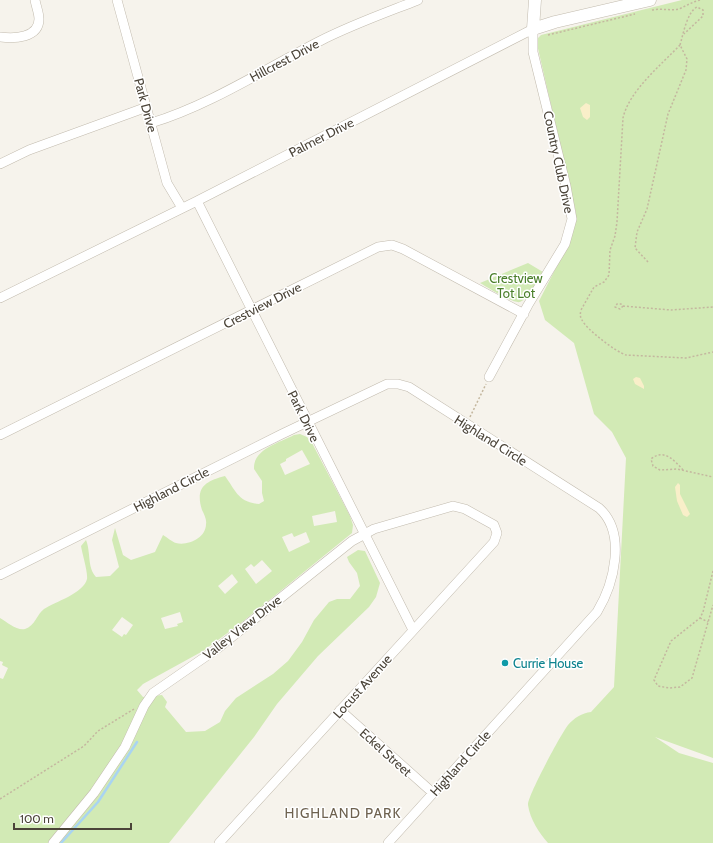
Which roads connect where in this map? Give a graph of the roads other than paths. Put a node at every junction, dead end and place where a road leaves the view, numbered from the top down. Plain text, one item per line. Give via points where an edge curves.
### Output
1 (34, 0) edge
2 (117, 0) edge
3 (418, 0) edge
4 (535, 0) edge
5 (650, 0) edge
6 (533, 29) junction
7 (0, 37) edge
8 (147, 108) junction
9 (151, 123) junction
10 (0, 164) edge
11 (197, 200) junction
12 (182, 208) junction
13 (0, 298) edge
14 (251, 310) junction
15 (524, 314) junction
16 (489, 377) road end
17 (307, 421) junction
18 (0, 435) edge
19 (494, 525) joint
20 (364, 534) junction
21 (0, 575) edge
22 (413, 630) junction
23 (340, 710) junction
24 (433, 793) junction
25 (53, 843) edge
26 (219, 843) edge
27 (388, 843) edge

1 - 7 street via 39,22 34,31 23,36
2 - 8 street, Park Drive
3 - 9 street, Hillcrest Drive via 343,30 200,103
4 - 6 street, Country Club Drive
5 - 6 street, Palmer Drive
6 - 11 street, Palmer Drive
6 - 15 street, Country Club Drive via 533,52 572,219 566,244
8 - 9 street, Park Drive
8 - 10 street via 29,150
9 - 12 street, Park Drive via 167,182
11 - 12 street, Palmer Drive
11 - 14 street, Park Drive
12 - 13 street, Palmer Drive
14 - 15 street, Crestview Drive via 370,251 388,245 403,249
14 - 17 street, Park Drive
14 - 18 street, Crestview Drive
15 - 16 street, Country Club Drive
17 - 20 street, Park Drive
17 - 21 street, Highland Circle
17 - 24 street, Highland Circle via 381,386 390,384 409,387 604,513 610,520 614,534 613,574 607,593 593,617
19 - 20 street, Valley View Drive via 465,509 453,506
19 - 22 street, Locust Avenue via 497,533 494,542
20 - 22 street, Park Drive
20 - 25 street, Valley View Drive via 343,547 218,648 159,688 147,701 125,747 94,793
22 - 23 street, Locust Avenue
23 - 24 street, Eckel Street
23 - 26 street, Locust Avenue
24 - 27 street, Highland Circle

